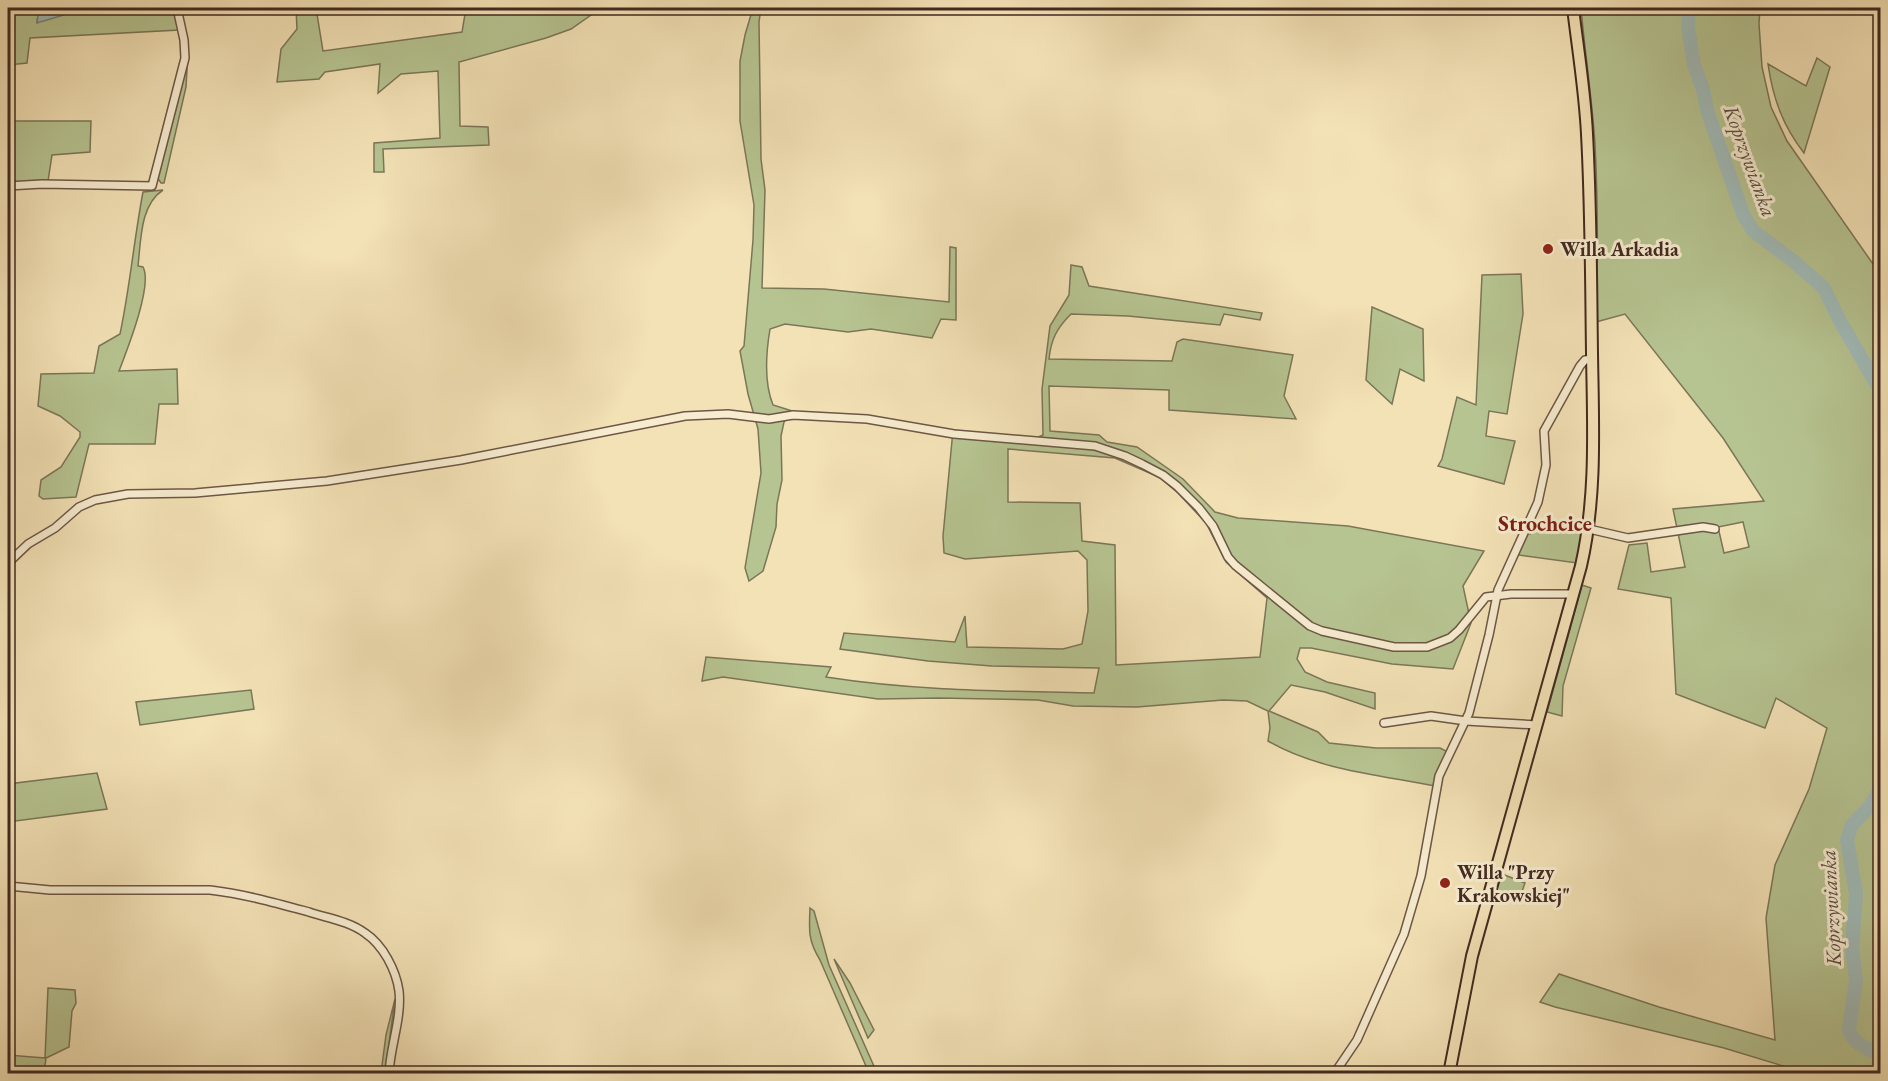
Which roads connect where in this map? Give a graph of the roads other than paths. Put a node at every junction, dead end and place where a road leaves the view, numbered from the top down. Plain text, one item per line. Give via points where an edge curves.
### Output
1 (177, 8) edge
2 (1573, 8) edge
3 (8, 186) edge
4 (1592, 359) junction
5 (1589, 529) junction
6 (1716, 529) dead end
7 (8, 563) edge
8 (1573, 594) junction
9 (1497, 596) junction
10 (1466, 721) junction
11 (1384, 723) dead end
12 (1537, 725) junction
13 (8, 886) edge
14 (389, 1074) edge
15 (1334, 1074) edge
16 (1449, 1074) edge

1 - 3 street via 184,58 152,186
2 - 4 main road via 1587,132
4 - 5 main road
4 - 9 street via 1580,366 1545,428 1546,465 1538,502
5 - 6 street via 1628,538 1703,527
5 - 8 main road
7 - 9 street via 28,544 95,500 327,481 461,460 685,416 728,414 769,419 793,415 867,419 954,434 1087,445 1125,456 1177,486 1213,526 1235,565 1301,620 1322,631 1394,647 1426,647 1450,638 1483,599
8 - 9 street
8 - 12 main road
9 - 10 street
10 - 11 street via 1431,716
10 - 12 street
10 - 15 street via 1440,776 1421,876 1404,934 1357,1040
12 - 16 main road via 1472,956
13 - 14 street via 50,890 210,890 282,905 357,928 379,947 399,990

